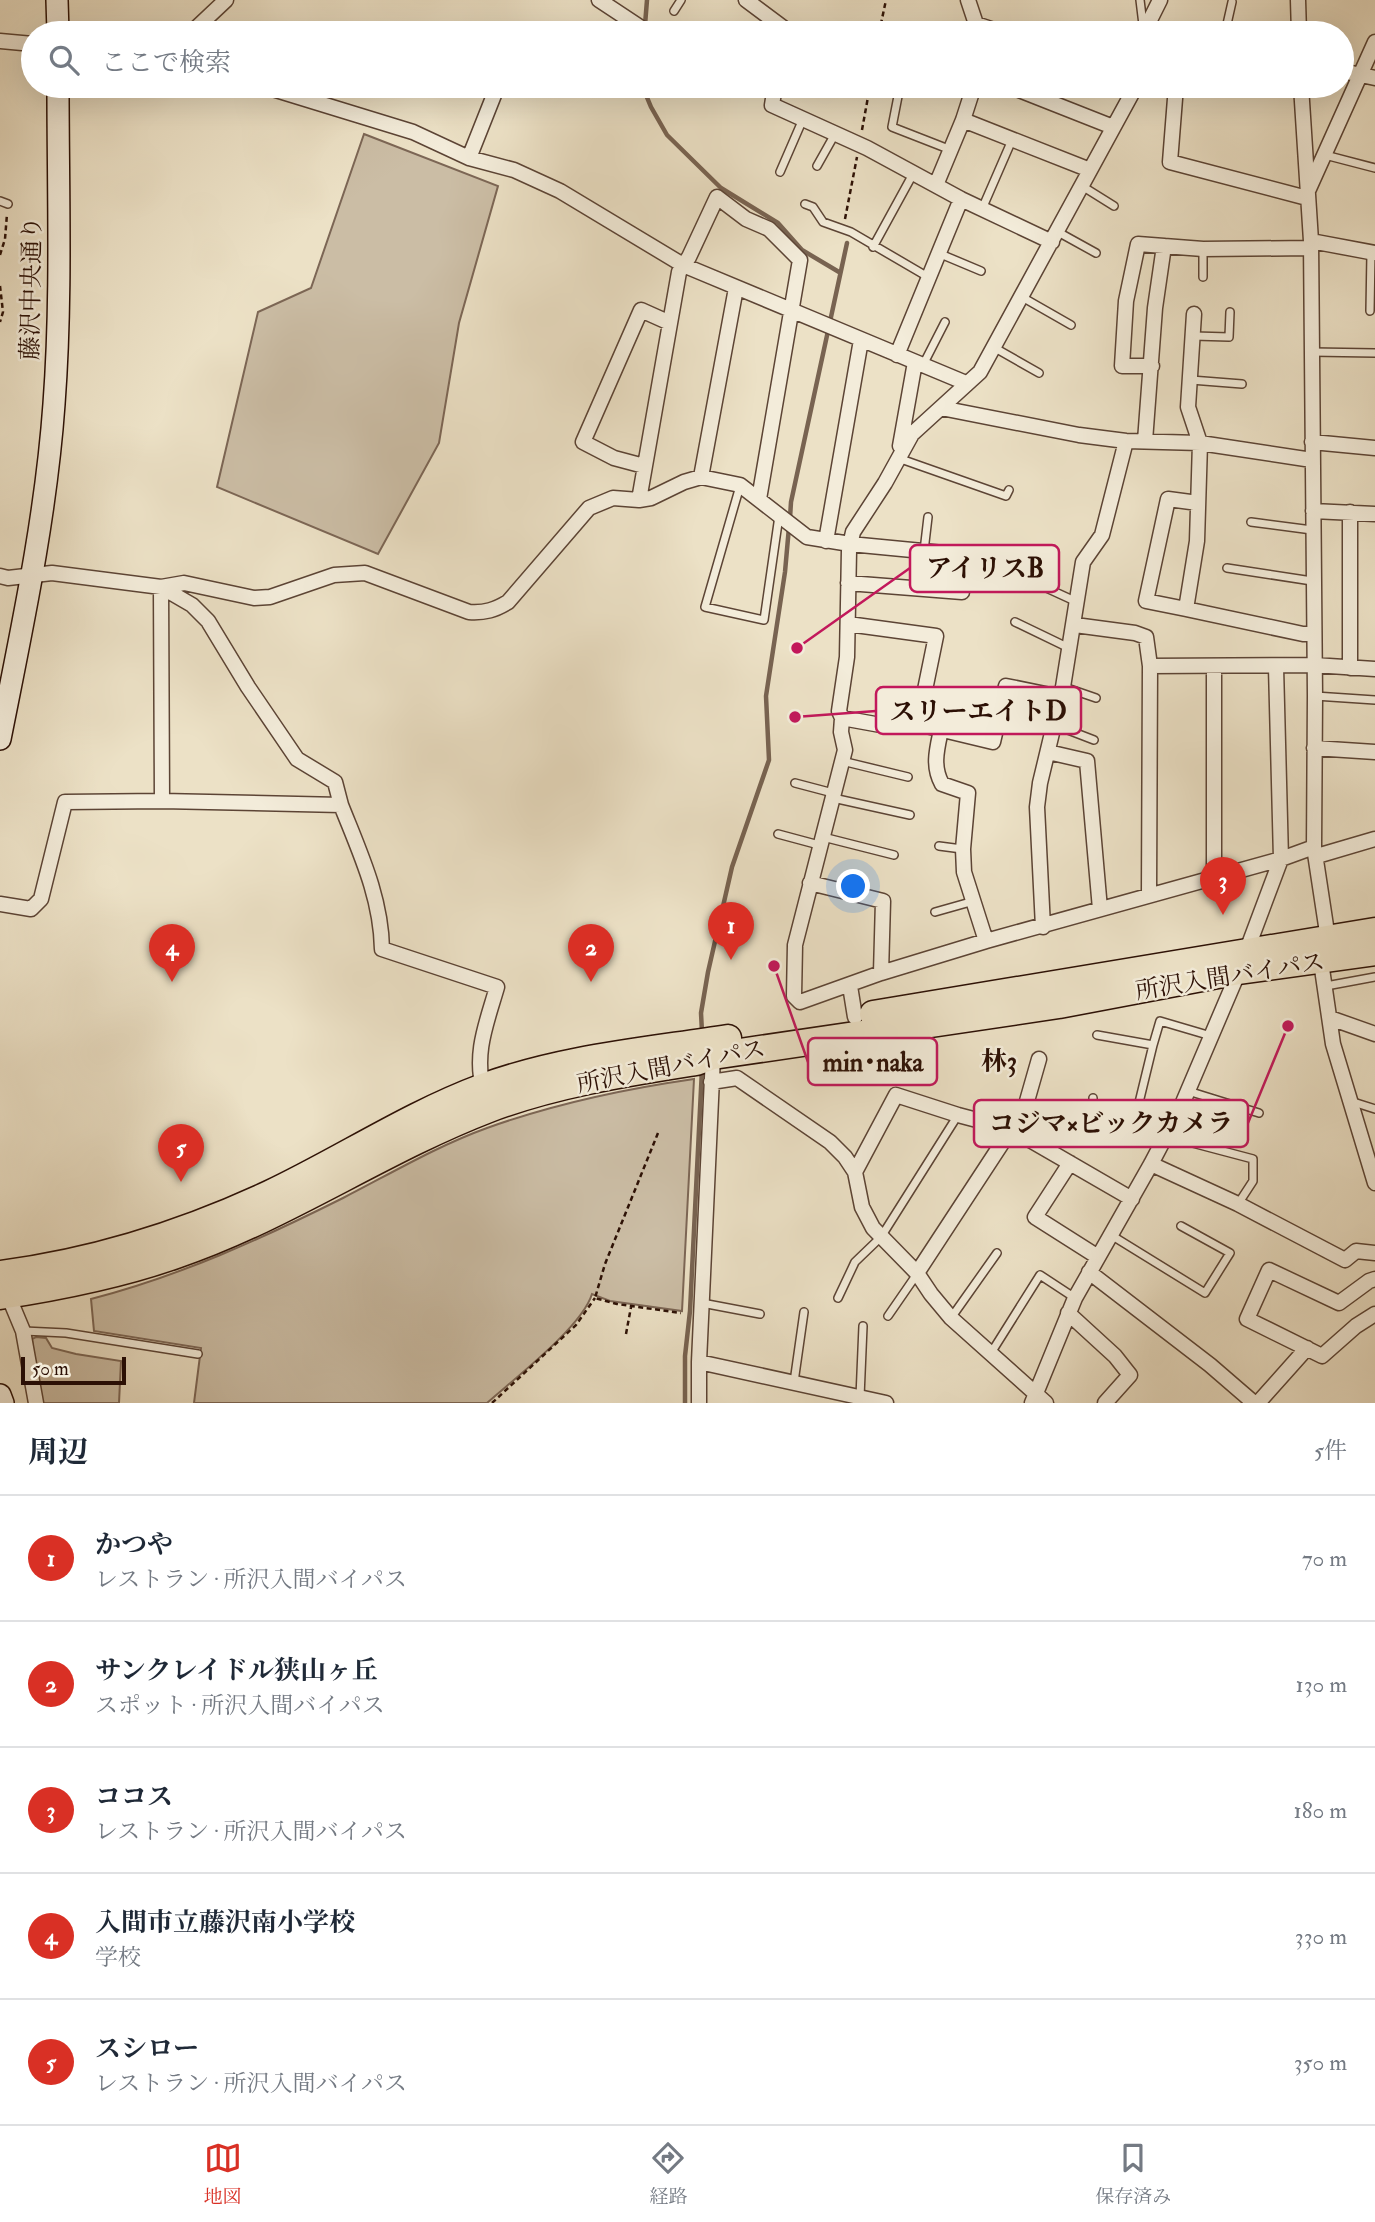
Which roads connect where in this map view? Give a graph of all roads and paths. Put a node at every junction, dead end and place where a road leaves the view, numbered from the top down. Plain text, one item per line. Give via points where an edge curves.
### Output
1 (58, 0) edge
2 (226, 0) edge
3 (681, 0) edge
4 (746, 0) edge
5 (886, 0) edge
6 (968, 0) edge
7 (1140, 0) edge
8 (1160, 0) edge
9 (1298, 0) edge
10 (601, 1) edge
11 (1232, 2) edge
12 (674, 11) dead end
13 (58, 21) edge
14 (204, 21) edge
15 (631, 21) edge
16 (774, 21) edge
17 (882, 21) edge
18 (974, 21) edge
19 (1144, 21) edge
20 (1150, 21) edge
21 (1228, 21) edge
22 (1299, 21) edge
23 (0, 41) edge
24 (21, 43) edge
25 (1375, 43) edge
26 (1368, 77) edge
27 (58, 98) edge
28 (302, 98) edge
29 (493, 98) edge
30 (773, 98) edge
31 (898, 98) edge
32 (968, 98) edge
33 (1039, 98) edge
34 (1129, 98) edge
35 (1175, 98) edge
36 (1302, 98) edge
37 (803, 119) junction
38 (963, 120) junction
39 (1113, 127) junction
40 (835, 134) junction
41 (1012, 140) junction
42 (951, 150) junction
43 (1324, 154) junction
44 (469, 158) junction
45 (817, 166) dead end
46 (1375, 168) edge
47 (1090, 170) junction
48 (780, 172) dead end
49 (914, 173) junction
50 (936, 185) junction
51 (1082, 187) junction
52 (1307, 195) junction
53 (961, 199) junction
54 (4, 202) edge
55 (805, 204) dead end
56 (1114, 206) dead end
57 (982, 209) junction
58 (1055, 237) junction
59 (1311, 245) junction
60 (1164, 246) junction
61 (873, 247) junction
62 (1203, 249) junction
63 (1373, 252) edge
64 (938, 253) junction
65 (1096, 253) dead end
66 (0, 255) edge
67 (683, 265) junction
68 (981, 271) dead end
69 (928, 277) junction
70 (1203, 277) dead end
71 (0, 286) edge
72 (736, 288) junction
73 (1022, 297) junction
74 (791, 311) junction
75 (1370, 311) dead end
76 (1230, 312) dead end
77 (1194, 314) dead end
78 (0, 322) edge
79 (945, 322) dead end
80 (670, 323) junction
81 (1071, 325) dead end
82 (1194, 336) junction
83 (861, 340) junction
84 (995, 348) junction
85 (1311, 352) junction
86 (1375, 353) edge
87 (897, 355) junction
88 (919, 364) junction
89 (1152, 366) junction
90 (1039, 373) dead end
91 (1191, 380) junction
92 (966, 383) junction
93 (1242, 384) dead end
94 (940, 408) junction
95 (1126, 441) junction
96 (1145, 441) junction
97 (1312, 442) junction
98 (1200, 443) junction
99 (1375, 448) edge
100 (897, 457) junction
101 (1312, 460) junction
102 (644, 466) junction
103 (701, 477) junction
104 (740, 485) junction
105 (1009, 490) dead end
106 (759, 499) junction
107 (639, 500) junction
108 (1198, 503) junction
109 (1313, 511) junction
110 (1350, 512) junction
111 (1375, 514) edge
112 (781, 517) junction
113 (928, 517) dead end
114 (1251, 522) dead end
115 (1312, 530) junction
116 (826, 541) junction
117 (850, 544) junction
118 (924, 551) junction
119 (1011, 561) dead end
120 (1227, 568) dead end
121 (33, 575) junction
122 (0, 576) edge
123 (1312, 581) junction
124 (848, 583) junction
125 (161, 587) junction
126 (1077, 602) junction
127 (1186, 609) junction
128 (1015, 622) dead end
129 (848, 624) junction
130 (1074, 625) junction
131 (1313, 634) junction
132 (1069, 648) junction
133 (1150, 666) junction
134 (1214, 666) junction
135 (1314, 666) junction
136 (1276, 667) junction
137 (1350, 668) junction
138 (1375, 669) edge
139 (1061, 692) junction
140 (1315, 696) junction
141 (1096, 698) dead end
142 (1375, 700) edge
143 (842, 718) junction
144 (918, 724) junction
145 (1055, 724) junction
146 (941, 730) junction
147 (0, 739) edge
148 (1094, 740) dead end
149 (1314, 748) junction
150 (1048, 752) junction
151 (1375, 752) edge
152 (842, 761) junction
153 (908, 777) dead end
154 (795, 783) dead end
155 (833, 796) junction
156 (162, 801) junction
157 (341, 806) junction
158 (910, 815) dead end
159 (778, 834) dead end
160 (1375, 839) edge
161 (820, 841) junction
162 (939, 846) dead end
163 (963, 849) junction
164 (1315, 851) junction
165 (894, 855) dead end
166 (1281, 859) junction
167 (1214, 877) junction
168 (810, 883) junction
169 (1149, 894) junction
170 (974, 901) junction
171 (0, 904) edge
172 (1100, 909) junction
173 (935, 912) dead end
174 (1042, 927) junction
175 (1375, 931) edge
176 (986, 942) junction
177 (1375, 952) edge
178 (1242, 962) junction
179 (1325, 962) junction
180 (881, 973) junction
181 (1375, 976) edge
182 (850, 986) junction
183 (855, 1017) junction
184 (1330, 1018) junction
185 (1375, 1034) edge
186 (1097, 1035) dead end
187 (1211, 1036) junction
188 (1153, 1045) junction
189 (708, 1056) junction
190 (1039, 1059) dead end
191 (1187, 1091) junction
192 (487, 1098) junction
193 (1093, 1098) dead end
194 (1349, 1100) junction
195 (1375, 1109) edge
196 (1259, 1113) dead end
197 (958, 1115) junction
198 (1135, 1119) junction
199 (1011, 1129) junction
200 (658, 1133) dead end
201 (1167, 1134) junction
202 (1070, 1163) junction
203 (1152, 1164) junction
204 (855, 1172) junction
205 (1375, 1183) edge
206 (1132, 1199) junction
207 (1238, 1204) junction
208 (1181, 1226) dead end
209 (1111, 1235) junction
210 (881, 1237) junction
211 (997, 1253) dead end
212 (1375, 1253) edge
213 (1098, 1256) junction
214 (1089, 1272) junction
215 (917, 1273) junction
216 (1375, 1279) edge
217 (3, 1288) edge
218 (595, 1298) junction
219 (838, 1298) dead end
220 (1075, 1298) junction
221 (701, 1303) junction
222 (631, 1307) junction
223 (804, 1312) dead end
224 (681, 1313) dead end
225 (1068, 1313) junction
226 (760, 1314) dead end
227 (1375, 1314) edge
228 (888, 1316) dead end
229 (951, 1318) junction
230 (863, 1326) dead end
231 (23, 1331) junction
232 (626, 1334) dead end
233 (1307, 1348) junction
234 (990, 1353) junction
235 (198, 1354) dead end
236 (699, 1362) junction
237 (794, 1382) junction
238 (0, 1395) edge
239 (832, 1397) edge
240 (860, 1397) junction
241 (1038, 1400) edge
242 (3, 1403) edge
243 (36, 1403) edge
244 (492, 1403) edge
245 (699, 1403) edge
246 (886, 1403) edge
247 (1105, 1403) edge
248 (1256, 1403) edge

1 - 13 street
2 - 14 street
3 - 12 lane
4 - 16 street
5 - 17 path
6 - 18 street
7 - 19 lane
8 - 20 street
9 - 22 street
10 - 15 street
11 - 21 lane
23 - 24 street
25 - 26 street
26 - 43 street
27 - 121 street, 藤沢中央通り via 54,403
28 - 44 street via 413,132
29 - 44 street
30 - 37 street via 772,105
31 - 42 lane via 892,127
32 - 38 street
33 - 39 street
34 - 39 street
35 - 52 street via 1170,162
36 - 52 street
37 - 40 street
37 - 48 lane
38 - 41 street
38 - 42 street
39 - 47 street
40 - 45 lane
40 - 49 street
41 - 47 street
41 - 57 lane
42 - 50 street
43 - 46 lane
43 - 52 street
44 - 67 street via 514,170 560,191
47 - 51 street
49 - 50 street
49 - 61 lane
50 - 53 street
51 - 56 lane
51 - 58 street
52 - 59 street
53 - 57 street
53 - 64 street
54 - 66 path via 5,239
55 - 61 lane via 813,207 823,222 851,232
57 - 58 street
58 - 65 lane
58 - 73 street
59 - 62 street
59 - 63 street
59 - 85 street
60 - 62 street
60 - 89 street
60 - 89 street via 1138,244 1126,301 1122,366
61 - 69 lane
62 - 70 lane
63 - 75 lane
64 - 68 lane
64 - 69 street
67 - 72 street
67 - 74 street via 717,197 746,219 769,229 800,260
67 - 80 street
69 - 87 street
71 - 78 path
72 - 74 street
72 - 103 street
73 - 81 lane
73 - 84 street
74 - 83 street
74 - 106 street
76 - 82 lane via 1229,337
77 - 82 street
79 - 88 lane
80 - 102 street
80 - 102 street via 641,310 583,442 614,458
82 - 91 street
83 - 87 street
83 - 116 street
84 - 90 lane
84 - 92 street via 980,372
85 - 86 lane
85 - 97 street
87 - 88 street
88 - 92 street
88 - 100 street
89 - 96 street
91 - 93 lane
91 - 98 street via 1188,407
92 - 94 street
94 - 95 street
94 - 100 street via 912,434
95 - 96 street
95 - 126 street via 1102,536 1083,562
96 - 98 street
97 - 99 street
97 - 101 street
98 - 101 street
98 - 108 street
100 - 105 lane via 1006,496
100 - 117 street
101 - 109 street
102 - 107 street
103 - 104 street
103 - 107 street
104 - 106 street
104 - 112 lane via 705,607 764,620
106 - 112 street
107 - 125 street via 613,498 589,508 508,602 482,613 365,573 334,575 270,597 243,597 184,583
108 - 127 street via 1198,541
108 - 127 street via 1168,499 1146,601
109 - 110 street
109 - 115 street
110 - 111 street
110 - 137 street
112 - 116 street via 807,537
113 - 118 lane
114 - 115 lane
115 - 123 street
116 - 117 street
117 - 118 street
117 - 124 street
118 - 124 street via 964,555 962,592
119 - 126 lane via 1007,570
120 - 123 lane
121 - 122 street
121 - 125 street via 52,573
121 - 147 street, 藤沢中央通り
123 - 131 street
124 - 129 street
125 - 156 street
125 - 157 street via 192,605 208,621 298,759 335,782
126 - 130 street
127 - 131 street
128 - 132 lane
129 - 143 street
129 - 144 street via 936,636
130 - 132 street
130 - 133 street via 1146,637
131 - 135 street
132 - 139 street
133 - 134 street
133 - 169 street
134 - 136 street
134 - 167 street
135 - 136 street
135 - 137 street
135 - 140 street
136 - 166 street
137 - 138 street
139 - 141 lane
139 - 145 street
139 - 146 street via 1006,686 993,742
140 - 142 lane
140 - 149 street
143 - 144 street via 886,726
143 - 152 street
144 - 146 street
145 - 148 lane
145 - 150 street
146 - 163 street via 937,776 942,784 968,793
149 - 151 street
149 - 164 street
150 - 172 street via 1087,761
150 - 174 street via 1037,807
152 - 153 lane
152 - 155 street
154 - 155 lane
155 - 158 lane
155 - 161 street
156 - 157 street
156 - 171 street via 65,802 41,899 31,909
157 - 192 street via 374,889 382,949 497,987 480,1044
159 - 161 lane
160 - 164 street
161 - 165 lane
161 - 168 street
162 - 163 lane
163 - 170 street via 964,872
164 - 166 street
164 - 179 street
166 - 167 street
166 - 178 street
167 - 169 street
168 - 180 street via 883,901
168 - 182 street via 794,945 794,996 800,1002
169 - 172 street
170 - 173 lane
170 - 176 street
172 - 174 street
174 - 176 street
175 - 179 highway, 所沢入間バイパス
176 - 180 street
177 - 179 highway, 所沢入間バイパス
178 - 179 highway, 所沢入間バイパス
178 - 183 highway, 所沢入間バイパス
178 - 187 street
178 - 189 highway, 所沢入間バイパス via 1059,1005
179 - 181 lane
179 - 184 street
180 - 182 street
182 - 183 street
183 - 189 highway, 所沢入間バイパス
184 - 185 street
184 - 194 street
186 - 188 lane
187 - 188 lane via 1160,1021
187 - 191 street
188 - 198 lane
189 - 192 highway, 所沢入間バイパス via 592,1058 538,1070
189 - 204 street via 830,1142
189 - 221 street
190 - 199 street via 1025,1108
191 - 196 lane
191 - 201 street
192 - 217 highway, 所沢入間バイパス via 382,1134 204,1222
193 - 198 lane via 1094,1114
194 - 195 lane
194 - 205 street
197 - 199 street
197 - 204 street via 896,1095
197 - 210 lane
198 - 201 street
199 - 202 street
199 - 215 street
200 - 218 path
201 - 203 street
201 - 207 lane via 1253,1160 1252,1181
202 - 206 street
202 - 213 street via 1035,1217
203 - 206 street
203 - 207 street
204 - 210 street via 862,1207
206 - 209 street
207 - 212 street via 1345,1260 1356,1251
208 - 209 lane via 1230,1253 1205,1293
209 - 213 street
210 - 215 street
210 - 219 lane via 855,1262
211 - 229 lane
213 - 214 street
214 - 220 street
214 - 248 street
215 - 228 lane
215 - 229 street
216 - 233 street via 1339,1303 1269,1270 1247,1319
217 - 231 street
218 - 222 path
218 - 244 path via 576,1325
220 - 225 street
220 - 234 lane via 1040,1275
221 - 226 lane
221 - 236 street
222 - 224 path
222 - 232 path
223 - 237 lane
225 - 241 street
225 - 247 street via 1130,1375
227 - 233 street via 1322,1356
229 - 234 street
230 - 240 lane
231 - 235 lane via 66,1333
231 - 243 street
233 - 248 street
234 - 241 street
236 - 237 street
236 - 245 street
237 - 239 street
238 - 242 street
239 - 240 street
240 - 246 street

